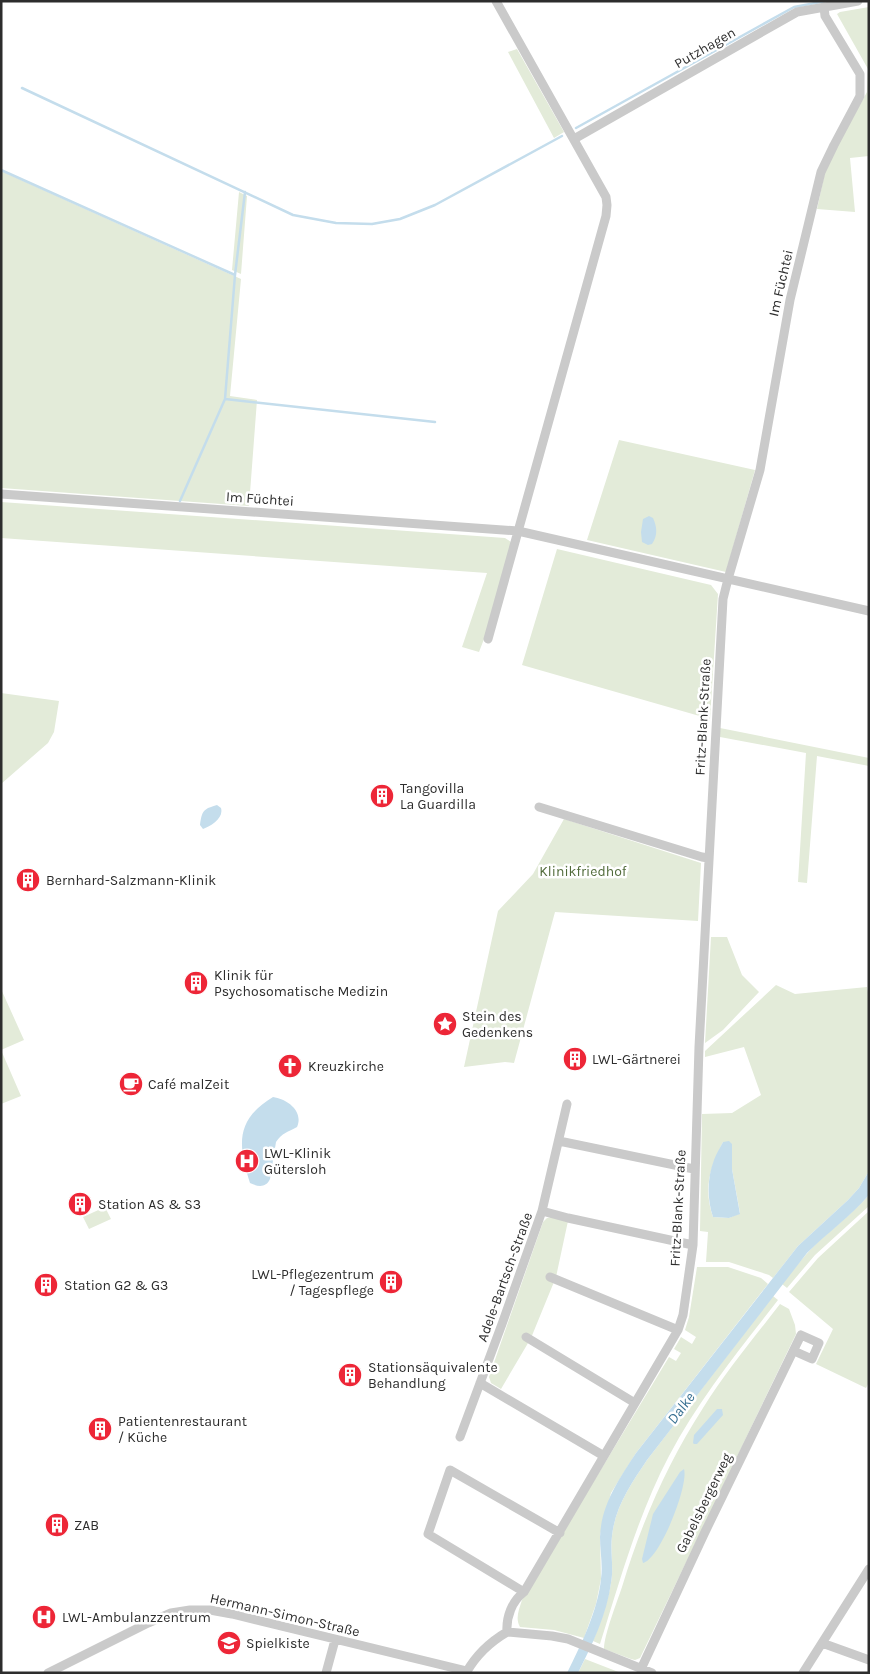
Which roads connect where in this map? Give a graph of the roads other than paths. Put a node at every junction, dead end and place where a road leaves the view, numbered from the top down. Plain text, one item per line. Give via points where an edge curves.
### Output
1 (496, 1) edge
2 (858, 1) edge
3 (824, 7) junction
4 (574, 139) junction
5 (1, 494) edge
6 (518, 530) junction
7 (728, 579) junction
8 (869, 611) edge
9 (488, 639) dead end
10 (539, 807) dead end
11 (708, 858) junction
12 (567, 1104) dead end
13 (559, 1141) junction
14 (694, 1169) junction
15 (542, 1211) junction
16 (693, 1245) junction
17 (550, 1278) dead end
18 (678, 1330) junction
19 (526, 1337) dead end
20 (794, 1350) dead end
21 (480, 1383) junction
22 (635, 1403) junction
23 (460, 1436) dead end
24 (604, 1456) junction
25 (560, 1533) junction
26 (868, 1573) edge
27 (524, 1592) junction
28 (508, 1632) junction
29 (335, 1640) junction
30 (822, 1643) junction
31 (869, 1660) edge
32 (641, 1669) junction
33 (467, 1672) edge
34 (48, 1673) edge
35 (326, 1673) edge
36 (652, 1673) edge
37 (803, 1673) edge

1 - 4 street
2 - 3 street, Putzhagen
3 - 4 street, Putzhagen via 797,12
3 - 7 street, Im Füchtei via 825,16 860,74 860,96 821,172 790,300 760,470
4 - 6 street via 606,197 606,216
5 - 6 street, Im Füchtei
6 - 7 street, Im Füchtei
6 - 9 street
7 - 8 street, Im Füchtei
7 - 11 street, Fritz-Blank-Straße via 723,599
10 - 11 street
11 - 14 street, Fritz-Blank-Straße
12 - 13 street
13 - 14 street
13 - 15 street
14 - 16 street, Fritz-Blank-Straße
15 - 16 street, Adele-Bartsch-Straße
15 - 21 street, Adele-Bartsch-Straße
16 - 18 street, Fritz-Blank-Straße
17 - 18 street
18 - 22 street, Fritz-Blank-Straße
19 - 22 street
20 - 32 street, Gabelsbergerweg
21 - 23 street, Adele-Bartsch-Straße
21 - 24 street
22 - 24 street, Fritz-Blank-Straße
24 - 25 street, Fritz-Blank-Straße
25 - 27 street, Fritz-Blank-Straße
25 - 27 street via 450,1470 428,1534
26 - 30 street
27 - 28 street, Fritz-Blank-Straße via 517,1598 507,1621
28 - 32 street via 576,1642
28 - 33 street via 492,1640
29 - 33 street, Hermann-Simon-Straße
29 - 34 street, Hermann-Simon-Straße via 232,1614 190,1610 171,1613 148,1623
29 - 35 street
30 - 31 street
30 - 37 street
32 - 36 street

